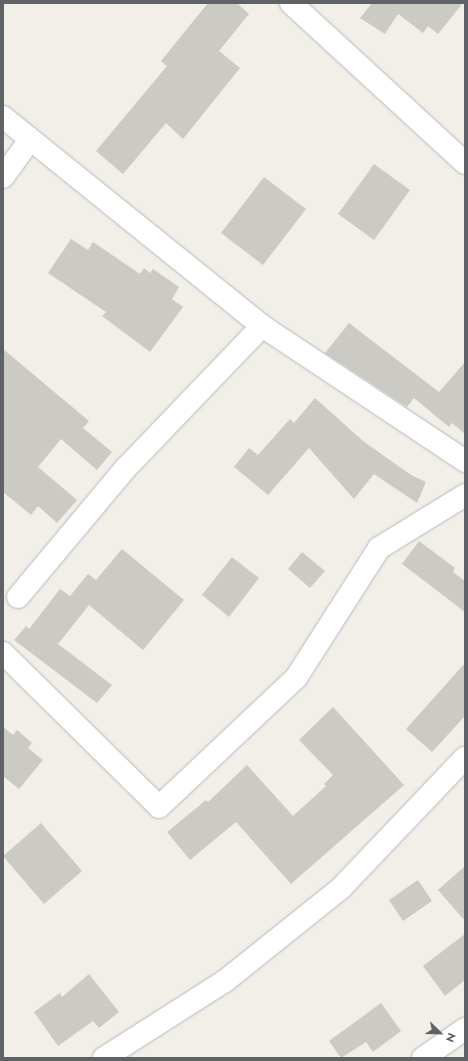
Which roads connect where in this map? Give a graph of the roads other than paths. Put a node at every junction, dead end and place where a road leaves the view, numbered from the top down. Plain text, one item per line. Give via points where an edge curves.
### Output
1 (291, 3) edge
2 (3, 117) edge
3 (30, 140) junction
4 (465, 162) edge
5 (3, 177) edge
6 (262, 326) junction
7 (465, 461) edge
8 (465, 495) edge
9 (18, 597) dead end
10 (3, 653) edge
11 (465, 758) edge
12 (465, 1029) edge
13 (104, 1058) edge
14 (423, 1058) edge

1 - 4 street
2 - 3 street
3 - 5 street
3 - 6 street
6 - 7 street
6 - 9 street via 126,468
8 - 10 street via 379,548 296,678 158,807
11 - 13 street via 341,888 225,981
12 - 14 street

